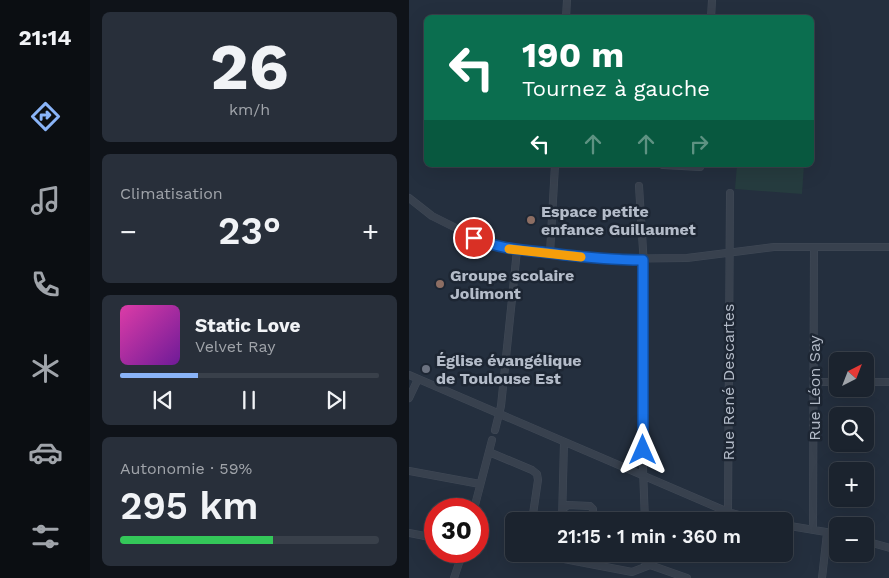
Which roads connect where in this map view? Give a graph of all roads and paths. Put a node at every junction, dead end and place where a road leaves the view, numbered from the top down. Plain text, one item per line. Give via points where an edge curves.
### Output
1 (567, 0) edge
2 (712, 0) edge
3 (566, 15) edge
4 (711, 15) edge
5 (555, 167) edge
6 (639, 186) dead end
7 (730, 193) dead end
8 (409, 198) edge
9 (813, 246) junction
10 (889, 247) edge
11 (517, 250) junction
12 (729, 252) junction
13 (550, 253) junction
14 (643, 260) junction
15 (409, 375) edge
16 (418, 379) junction
17 (814, 382) junction
18 (829, 382) edge
19 (874, 382) edge
20 (889, 382) edge
21 (409, 398) edge
22 (499, 413) junction
23 (495, 430) dead end
24 (492, 440) dead end
25 (564, 442) junction
26 (489, 452) junction
27 (409, 471) edge
28 (643, 476) junction
29 (481, 484) junction
30 (477, 498) edge
31 (564, 508) junction
32 (533, 512) edge
33 (563, 512) edge
34 (593, 512) edge
35 (645, 512) edge
36 (728, 512) joint
37 (793, 527) edge
38 (813, 530) junction
39 (827, 532) joint
40 (409, 533) edge
41 (424, 536) edge
42 (874, 544) edge
43 (889, 548) edge
44 (580, 562) edge
45 (645, 562) edge
46 (459, 563) edge
47 (646, 566) junction
48 (454, 578) edge
49 (687, 578) edge
50 (822, 578) edge

1 - 3 street
2 - 4 street
5 - 13 street
6 - 14 street
7 - 12 street, Rue René Descartes
8 - 11 street via 432,216 474,238
9 - 10 street
9 - 12 street
9 - 17 street, Rue Léon Say
11 - 13 street
11 - 22 street
12 - 14 street
12 - 36 street, Rue René Descartes
13 - 14 street
14 - 28 street
15 - 16 street
16 - 21 street
16 - 22 street
17 - 18 street
17 - 38 street, Rue Léon Say
19 - 20 street
22 - 23 street
22 - 25 street
24 - 26 street
25 - 28 street
25 - 31 street
26 - 29 street
26 - 32 street via 537,474
27 - 29 street
28 - 35 street
28 - 36 street
29 - 30 street
31 - 33 street
31 - 34 street via 568,505 590,506
37 - 38 street
38 - 39 street
39 - 50 street
40 - 41 street
42 - 43 street
44 - 47 street via 632,572
45 - 47 street
46 - 48 street
47 - 49 street

